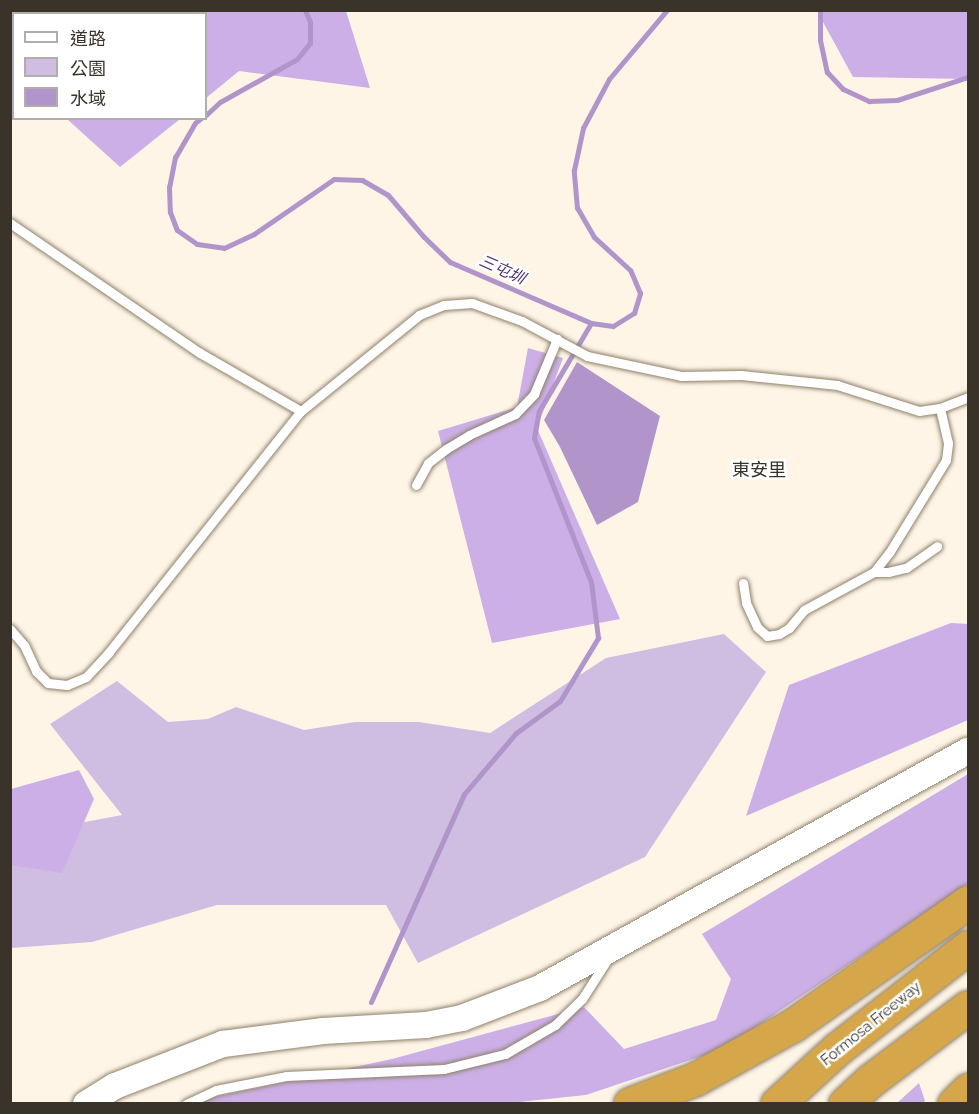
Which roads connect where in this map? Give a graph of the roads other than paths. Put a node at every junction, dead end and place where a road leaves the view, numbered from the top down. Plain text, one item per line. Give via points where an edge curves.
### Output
1 (10, 223) edge
2 (557, 339) junction
3 (969, 397) edge
4 (940, 408) junction
5 (301, 411) junction
6 (416, 485) dead end
7 (937, 546) dead end
8 (874, 572) junction
9 (742, 583) dead end
10 (10, 628) edge
11 (969, 751) edge
12 (969, 902) edge
13 (969, 947) edge
14 (613, 950) junction
15 (969, 1007) edge
16 (969, 1090) edge
17 (86, 1104) edge
18 (186, 1104) edge
19 (630, 1104) edge
20 (777, 1104) edge
21 (845, 1104) edge
22 (954, 1104) edge

1 - 5 lane via 200,352
2 - 4 lane via 587,356 681,376 789,379 837,385 919,411
2 - 5 lane via 472,303 444,305 419,315
2 - 6 lane via 534,394 515,414 446,449 429,463
3 - 4 lane
4 - 8 lane via 948,443 946,460
5 - 10 lane via 86,677 67,685 48,683 36,671 24,645
7 - 8 lane via 906,567
8 - 9 lane via 804,610 779,634 767,636 746,603
11 - 14 street
12 - 19 highway via 793,1025 695,1079
13 - 20 highway, Formosa Freeway via 837,1049
14 - 17 street via 540,988 462,1018 426,1025 323,1031 223,1044 115,1086
14 - 18 lane via 582,999 555,1025 505,1054 444,1069 286,1076 216,1090
15 - 21 highway
16 - 22 highway

